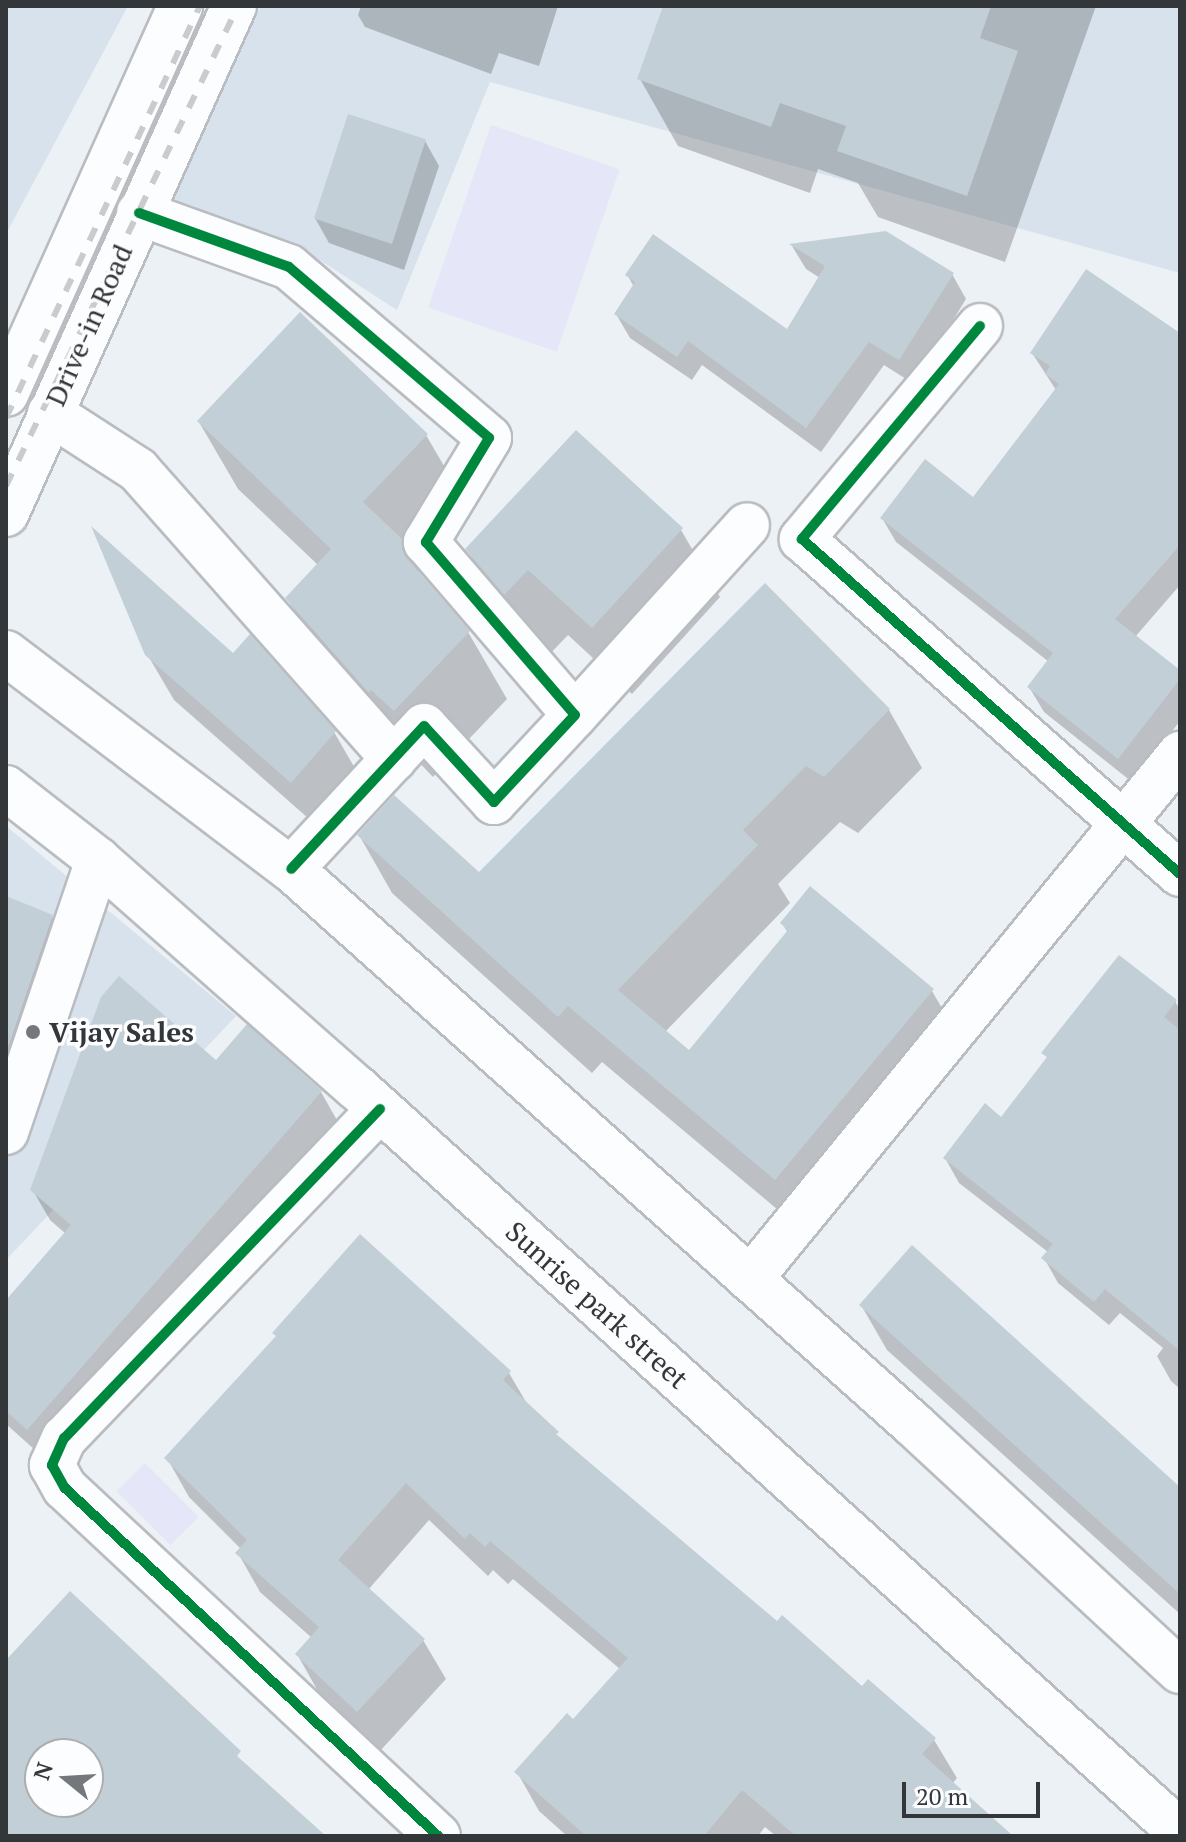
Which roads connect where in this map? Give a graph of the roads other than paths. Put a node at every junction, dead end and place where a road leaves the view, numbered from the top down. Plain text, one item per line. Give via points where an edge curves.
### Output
1 (234, 6) edge
2 (169, 8) edge
3 (139, 213) junction
4 (980, 326) dead end
5 (6, 394) edge
6 (50, 413) junction
7 (6, 514) edge
8 (747, 525) dead end
9 (6, 653) edge
10 (575, 715) junction
11 (1180, 754) edge
12 (394, 759) junction
13 (6, 788) edge
14 (1123, 823) junction
15 (98, 860) junction
16 (291, 869) junction
17 (1180, 874) edge
18 (380, 1109) junction
19 (6, 1132) edge
20 (750, 1279) junction
21 (1180, 1671) edge
22 (1180, 1832) edge
23 (438, 1836) edge

1 - 3 street, Drive-in Road
2 - 5 street, Drive-in Road
3 - 6 street, Drive-in Road
3 - 10 street via 289,267 489,438 426,542
4 - 14 street via 802,539
6 - 7 street, Drive-in Road
6 - 12 street via 138,470
8 - 10 street
9 - 16 street
10 - 12 street via 494,802 424,726
11 - 14 street
12 - 16 street
13 - 15 street, Sunrise park street
14 - 17 street
14 - 20 street
15 - 18 street, Sunrise park street
15 - 19 street
16 - 20 street
18 - 22 street, Sunrise park street
18 - 23 street via 64,1438 52,1465 65,1488
20 - 21 street

